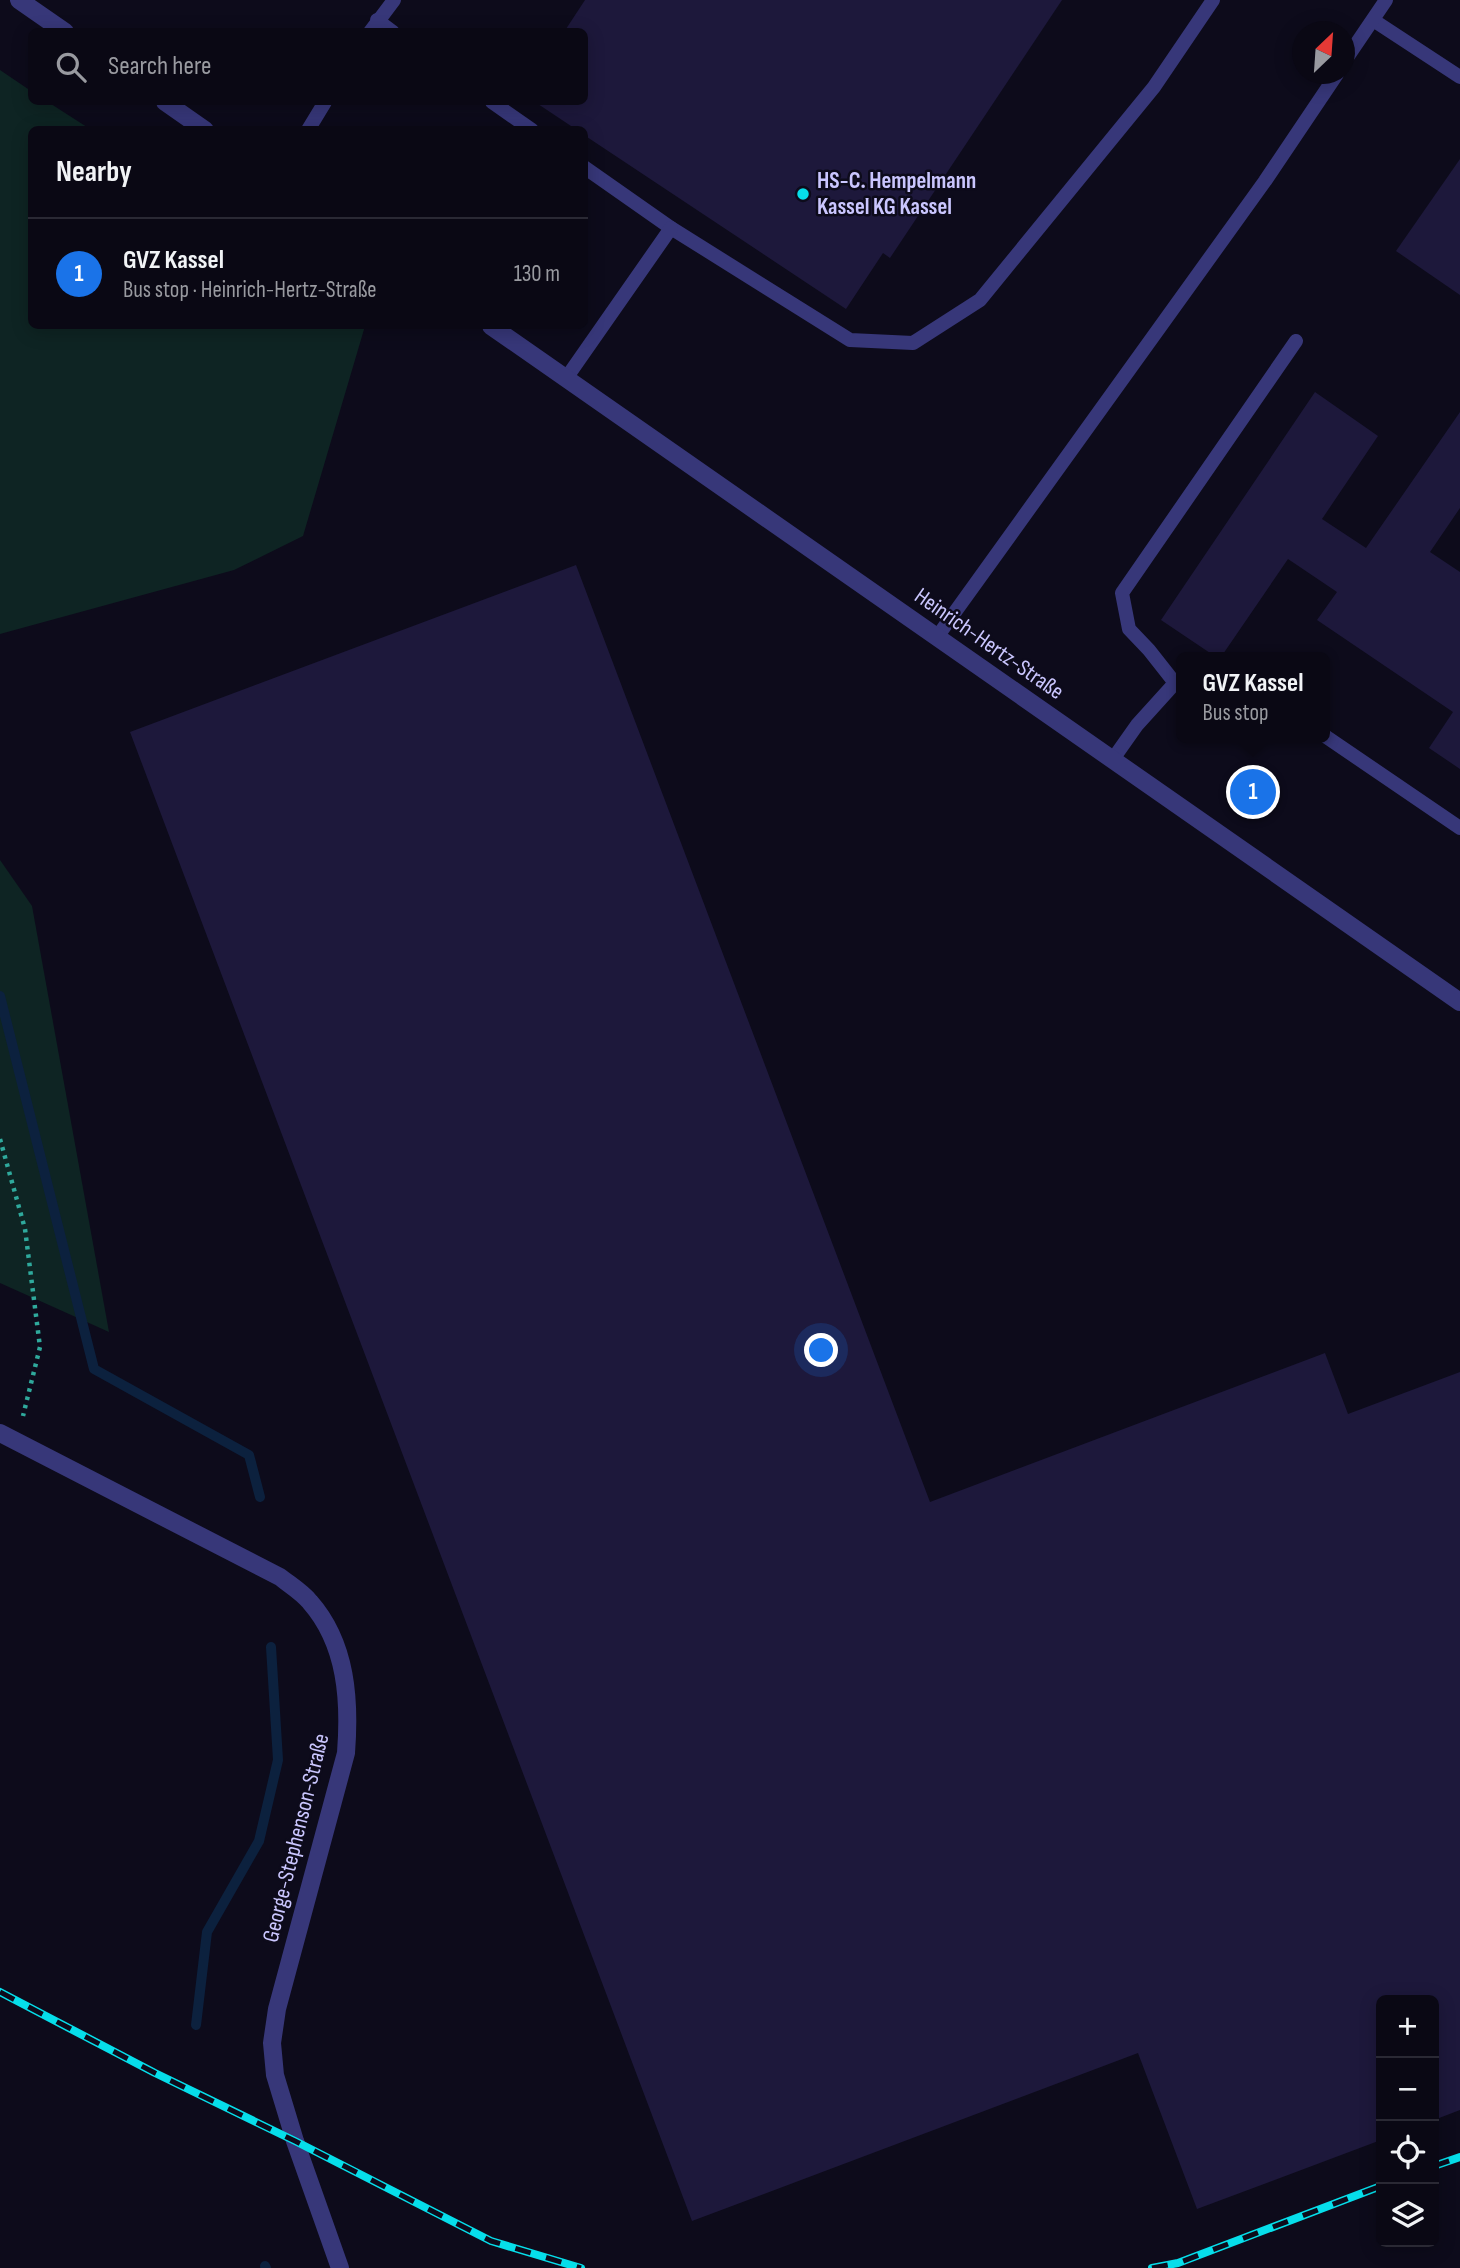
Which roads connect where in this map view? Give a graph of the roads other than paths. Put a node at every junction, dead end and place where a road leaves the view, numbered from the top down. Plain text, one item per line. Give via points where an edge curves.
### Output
1 (19, 0) edge
2 (394, 0) edge
3 (1213, 0) edge
4 (1386, 0) edge
5 (1373, 20) junction
6 (374, 26) edge
7 (59, 28) edge
8 (1355, 47) edge
9 (1460, 77) edge
10 (1330, 84) edge
11 (169, 105) edge
12 (323, 105) edge
13 (496, 105) edge
14 (199, 126) edge
15 (310, 126) edge
16 (526, 126) edge
17 (588, 170) edge
18 (671, 228) junction
19 (495, 329) edge
20 (1296, 341) dead end
21 (567, 377) junction
22 (937, 637) junction
23 (1176, 680) edge
24 (1176, 684) edge
25 (1330, 739) edge
26 (1113, 760) junction
27 (1460, 828) edge
28 (1460, 1002) edge
29 (0, 1433) edge
30 (340, 2268) edge

1 - 7 street
2 - 6 lane
3 - 18 lane via 1154,87 980,300 913,343 850,340
4 - 5 lane
5 - 8 lane
5 - 9 lane
10 - 22 lane
11 - 14 street
12 - 15 lane
13 - 16 lane
17 - 18 lane
18 - 21 lane
19 - 21 street, Heinrich-Hertz-Straße
20 - 23 lane via 1122,593 1129,629
21 - 22 street, Heinrich-Hertz-Straße
22 - 26 street, Heinrich-Hertz-Straße
24 - 26 lane via 1137,725
25 - 27 lane
26 - 28 street, Heinrich-Hertz-Straße
29 - 30 street, George-Stephenson-Straße via 281,1577 310,1601 332,1635 345,1678 346,1753 272,2043 275,2075

